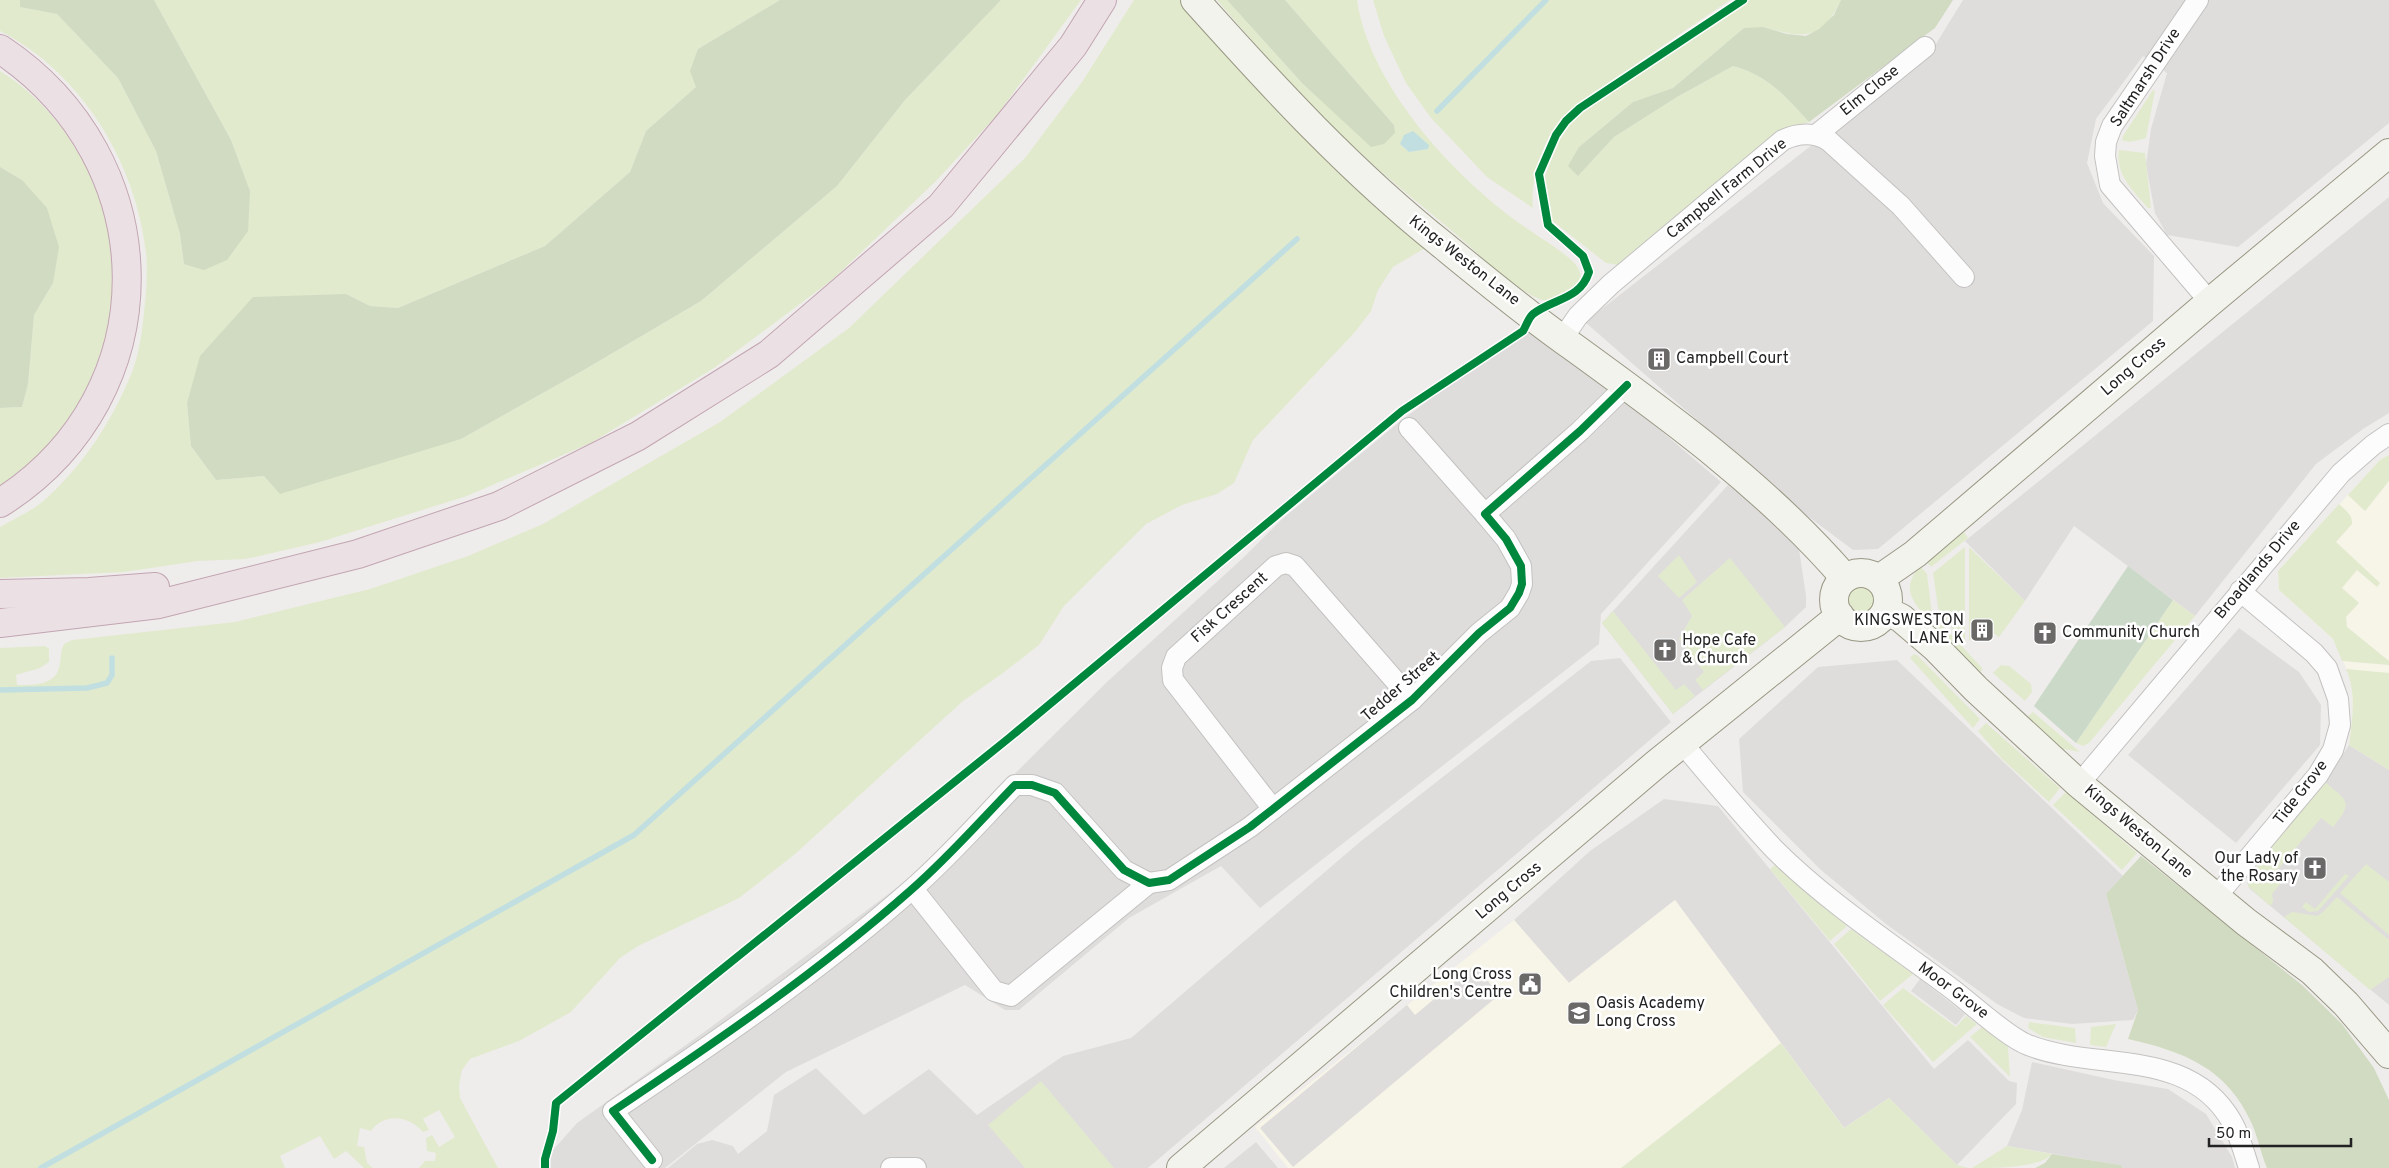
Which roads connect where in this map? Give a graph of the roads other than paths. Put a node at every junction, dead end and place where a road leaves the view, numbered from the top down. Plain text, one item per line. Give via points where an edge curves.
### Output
1 (1102, 0) edge
2 (1195, 0) edge
3 (2198, 0) edge
4 (1924, 47) dead end
5 (0, 49) edge
6 (1816, 135) junction
7 (2389, 153) edge
8 (1964, 277) dead end
9 (2210, 302) junction
10 (1562, 339) junction
11 (1627, 385) junction
12 (1409, 428) dead end
13 (2389, 434) edge
14 (0, 503) edge
15 (1485, 514) junction
16 (1845, 578) junction
17 (1879, 579) junction
18 (249, 580) junction
19 (2240, 591) junction
20 (0, 594) edge
21 (1886, 611) junction
22 (1840, 616) junction
23 (0, 622) edge
24 (1412, 700) junction
25 (1682, 744) junction
26 (2078, 784) junction
27 (1274, 809) junction
28 (1149, 882) junction
29 (912, 889) junction
30 (2216, 897) junction
31 (2389, 1054) edge
32 (652, 1160) dead end
33 (891, 1168) edge
34 (916, 1168) edge
35 (1180, 1168) edge
36 (2250, 1168) edge

1 - 18 highway via 1074,46 940,206 769,354 638,436 499,506 358,554
2 - 10 street, Kings Weston Lane via 1321,135 1408,217
3 - 9 street, Saltmarsh Drive via 2112,126 2105,156 2110,185
4 - 6 street, Elm Close
5 - 14 highway via 45,84 86,135 111,185 124,239 127,275 119,340 94,405 58,455
6 - 8 street via 1829,141 1901,206
6 - 10 street, Campbell Farm Drive via 1798,135 1784,140 1611,284 1578,316
7 - 9 street, Long Cross
9 - 17 street, Long Cross via 1915,554
10 - 11 street, Kings Weston Lane
11 - 15 street
11 - 16 street, Kings Weston Lane via 1801,529
12 - 15 street, Tedder Street
13 - 19 street, Broadlands Drive via 2341,473
15 - 24 street, Tedder Street via 1517,557 1522,575 1519,593 1510,608 1479,633
16 - 17 street via 1862,572
16 - 22 street via 1835,592 1834,600
17 - 21 street via 1888,594
18 - 20 highway via 89,592
18 - 23 highway via 158,604
19 - 26 street, Broadlands Drive
19 - 30 street, Tide Grove via 2327,668 2338,699 2340,726 2333,750 2318,775
21 - 22 street via 1876,623 1860,627 1845,622
21 - 26 street, Kings Weston Lane via 1901,618 1935,647
22 - 25 street, Long Cross
24 - 27 street, Tedder Street
24 - 27 street, Fisk Crescent via 1295,566 1286,563 1276,566 1176,657 1172,668 1174,680
25 - 35 street, Long Cross
25 - 36 street, Moor Grove via 1775,849 1851,915 2026,1044 2064,1055 2147,1066 2166,1071 2201,1088 2214,1098 2233,1124
26 - 30 street, Kings Weston Lane
27 - 28 street, Tedder Street via 1169,880
28 - 29 street via 1124,870 1055,793 1032,785 1016,785
28 - 29 street via 1011,996 994,991
29 - 32 street via 826,961 741,1025 613,1111
30 - 31 street, Kings Weston Lane via 2312,971
33 - 34 street

